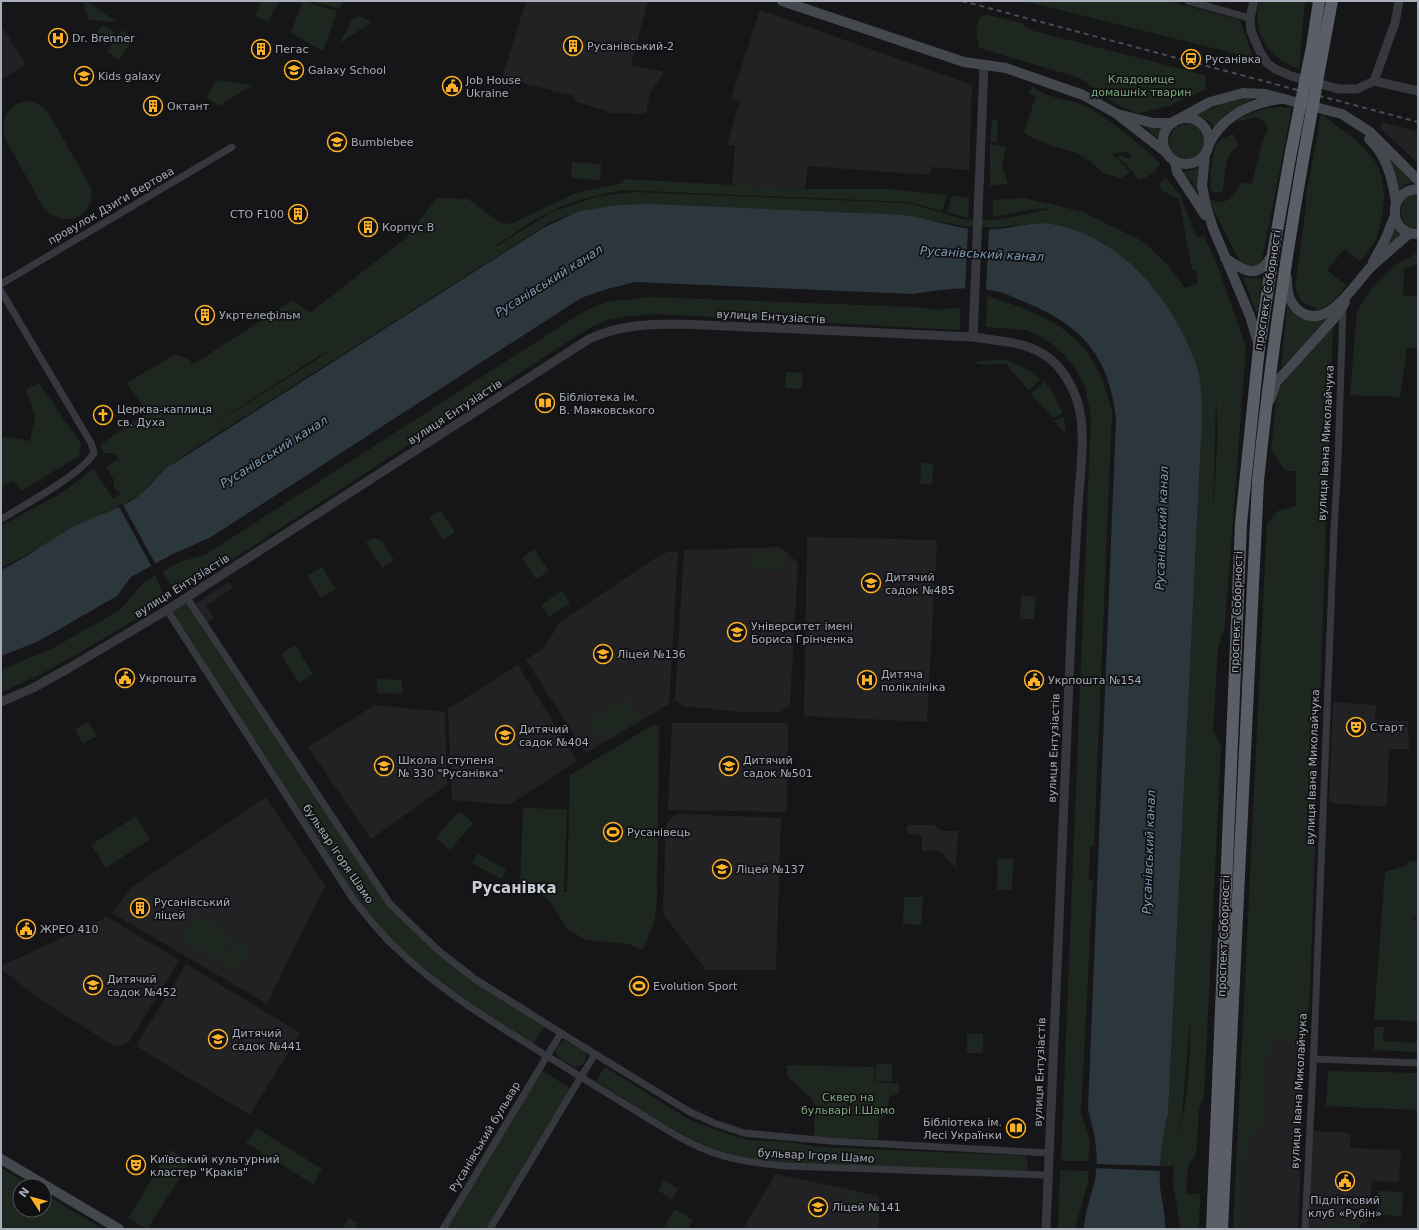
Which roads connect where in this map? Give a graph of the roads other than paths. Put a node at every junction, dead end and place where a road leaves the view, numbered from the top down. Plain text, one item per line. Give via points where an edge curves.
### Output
1 (782, 1) edge
2 (1188, 1) edge
3 (1254, 1) edge
4 (1332, 1) edge
5 (1399, 1) edge
6 (1318, 3) edge
7 (1250, 18) junction
8 (1317, 48) junction
9 (984, 66) junction
10 (1374, 81) junction
11 (1418, 90) edge
12 (1284, 99) junction
13 (1330, 111) junction
14 (1117, 114) junction
15 (1176, 121) junction
16 (1209, 144) junction
17 (232, 147) dead end
18 (1167, 153) junction
19 (1205, 155) junction
20 (1175, 161) junction
21 (1418, 180) edge
22 (1418, 189) edge
23 (1396, 203) junction
24 (1395, 216) junction
25 (1212, 228) junction
26 (1416, 234) edge
27 (1289, 240) junction
28 (1273, 254) junction
29 (1226, 258) junction
30 (1370, 268) junction
31 (1, 284) edge
32 (1, 291) edge
33 (1349, 294) junction
34 (1343, 306) junction
35 (974, 337) junction
36 (1259, 348) junction
37 (1265, 415) junction
38 (1, 519) edge
39 (187, 598) junction
40 (167, 610) junction
41 (1, 702) edge
42 (561, 1033) junction
43 (595, 1054) junction
44 (547, 1056) junction
45 (1313, 1059) junction
46 (1418, 1063) edge
47 (581, 1077) junction
48 (1048, 1153) junction
49 (1, 1159) edge
50 (1048, 1175) junction
51 (119, 1229) edge
52 (443, 1229) edge
53 (490, 1229) edge
54 (1046, 1229) edge
55 (1212, 1229) edge
56 (1222, 1229) edge
57 (1305, 1229) edge

1 - 9 main road via 964,62
2 - 7 street
3 - 7 street
4 - 8 highway, проспект Соборності
5 - 10 street via 1391,35
6 - 8 highway, проспект Соборності
7 - 10 street via 1251,31 1261,54 1275,69 1339,90 1358,89
8 - 27 highway, проспект Соборності, bridge via 1304,154
8 - 28 highway, проспект Соборності, bridge via 1291,152
9 - 14 main road via 1006,68 1068,89
9 - 35 street
10 - 11 street
12 - 13 main road
12 - 15 main road via 1258,92 1243,93 1210,102
12 - 16 main road via 1257,103 1245,108 1219,128
13 - 21 main road via 1342,114 1370,132
13 - 23 main road via 1371,140 1387,167
14 - 15 main road via 1153,123
14 - 18 main road
15 - 16 main road via 1194,120 1201,124 1209,136
15 - 18 main road via 1165,134 1164,147
16 - 19 main road
17 - 31 street, провулок Дзиґи Вертова
18 - 20 main road
19 - 20 main road via 1194,163
19 - 25 main road via 1202,193
20 - 25 main road via 1177,172
22 - 23 main road via 1406,192
23 - 24 main road, вулиця Івана Миколайчука
24 - 26 main road via 1400,226
24 - 30 main road, вулиця Івана Миколайчука via 1386,240
25 - 29 main road
26 - 30 main road, вулиця Івана Миколайчука
27 - 33 main road, вулиця Івана Миколайчука via 1287,287 1290,300 1299,311 1312,315 1326,313
27 - 37 highway, проспект Соборності
28 - 29 main road via 1259,271 1250,272
28 - 36 highway, проспект Соборності
29 - 36 main road via 1250,316
30 - 33 main road, вулиця Івана Миколайчука
32 - 38 street via 91,443 94,453 82,467 35,500
33 - 34 main road, вулиця Івана Миколайчука
34 - 37 main road, вулиця Івана Миколайчука via 1276,383
34 - 45 street, вулиця Івана Миколайчука
35 - 39 street, вулиця Ентузіастів via 681,324 644,324 607,331 589,339
35 - 48 street, вулиця Ентузіастів via 1020,343 1048,357 1070,384 1078,402 1080,420 1082,453 1075,553
36 - 55 highway, проспект Соборності via 1241,523
37 - 56 highway, проспект Соборності via 1258,488
39 - 40 street, вулиця Ентузіастів
39 - 42 street, бульвар Ігоря Шамо via 390,904 439,951 475,979
40 - 41 street, вулиця Ентузіастів via 34,688
40 - 44 street, бульвар Ігоря Шамо via 352,899 372,923 416,966 460,1001
42 - 43 street, бульвар Ігоря Шамо
42 - 44 street, Русанівський бульвар
43 - 47 street
43 - 48 street, бульвар Ігоря Шамо via 690,1112 744,1133 830,1141
44 - 47 street, бульвар Ігоря Шамо
44 - 52 street, Русанівський бульвар
45 - 46 street
45 - 57 street, вулиця Івана Миколайчука
47 - 50 street, бульвар Ігоря Шамо via 682,1139 713,1153 754,1163 831,1169
47 - 53 street
48 - 50 street, вулиця Ентузіастів
49 - 51 main road
50 - 54 street, вулиця Ентузіастів

